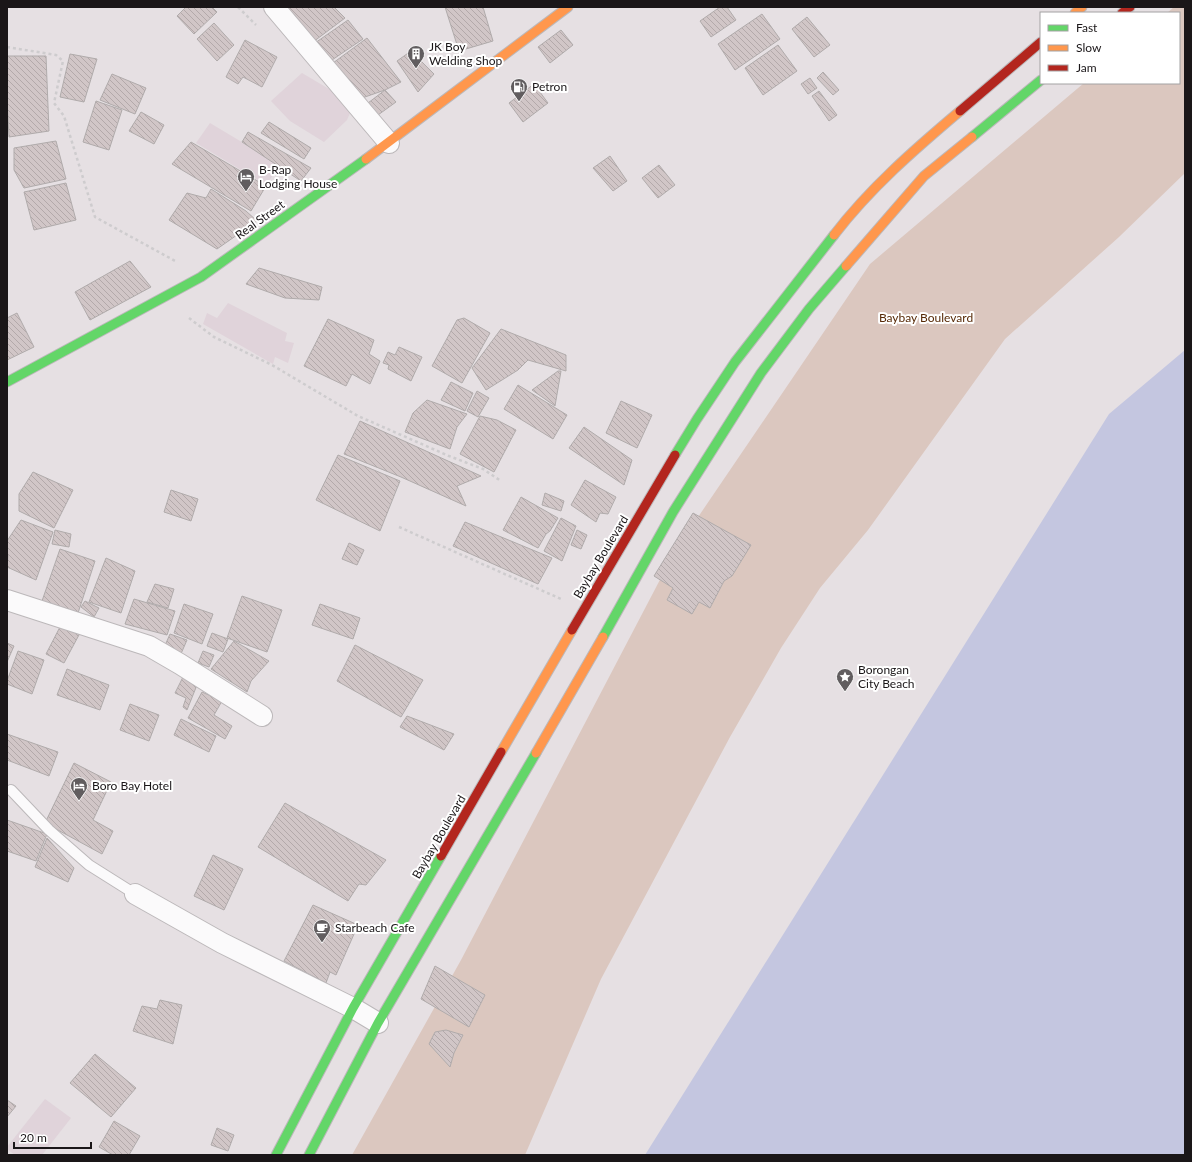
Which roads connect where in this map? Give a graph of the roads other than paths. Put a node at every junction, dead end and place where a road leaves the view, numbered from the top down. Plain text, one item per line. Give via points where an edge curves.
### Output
1 (274, 7) edge
2 (568, 7) edge
3 (1040, 43) edge
4 (1040, 81) edge
5 (389, 142) junction
6 (908, 155) junction
7 (920, 171) junction
8 (7, 382) edge
9 (7, 600) edge
10 (262, 716) dead end
11 (11, 790) dead end
12 (135, 894) joint
13 (353, 1008) junction
14 (378, 1023) junction
15 (276, 1155) edge
16 (308, 1155) edge

1 - 5 street
2 - 5 street, Real Street
3 - 6 street, Baybay Boulevard
4 - 7 street
5 - 8 street, Real Street via 201,277
6 - 7 street
6 - 13 street, Baybay Boulevard via 846,219 735,362 698,419
7 - 14 street via 761,373 607,622
9 - 10 street via 149,646
11 - 12 lane via 49,830 89,865
12 - 13 street via 222,943
13 - 14 street
13 - 15 street, Baybay Boulevard
14 - 16 street

